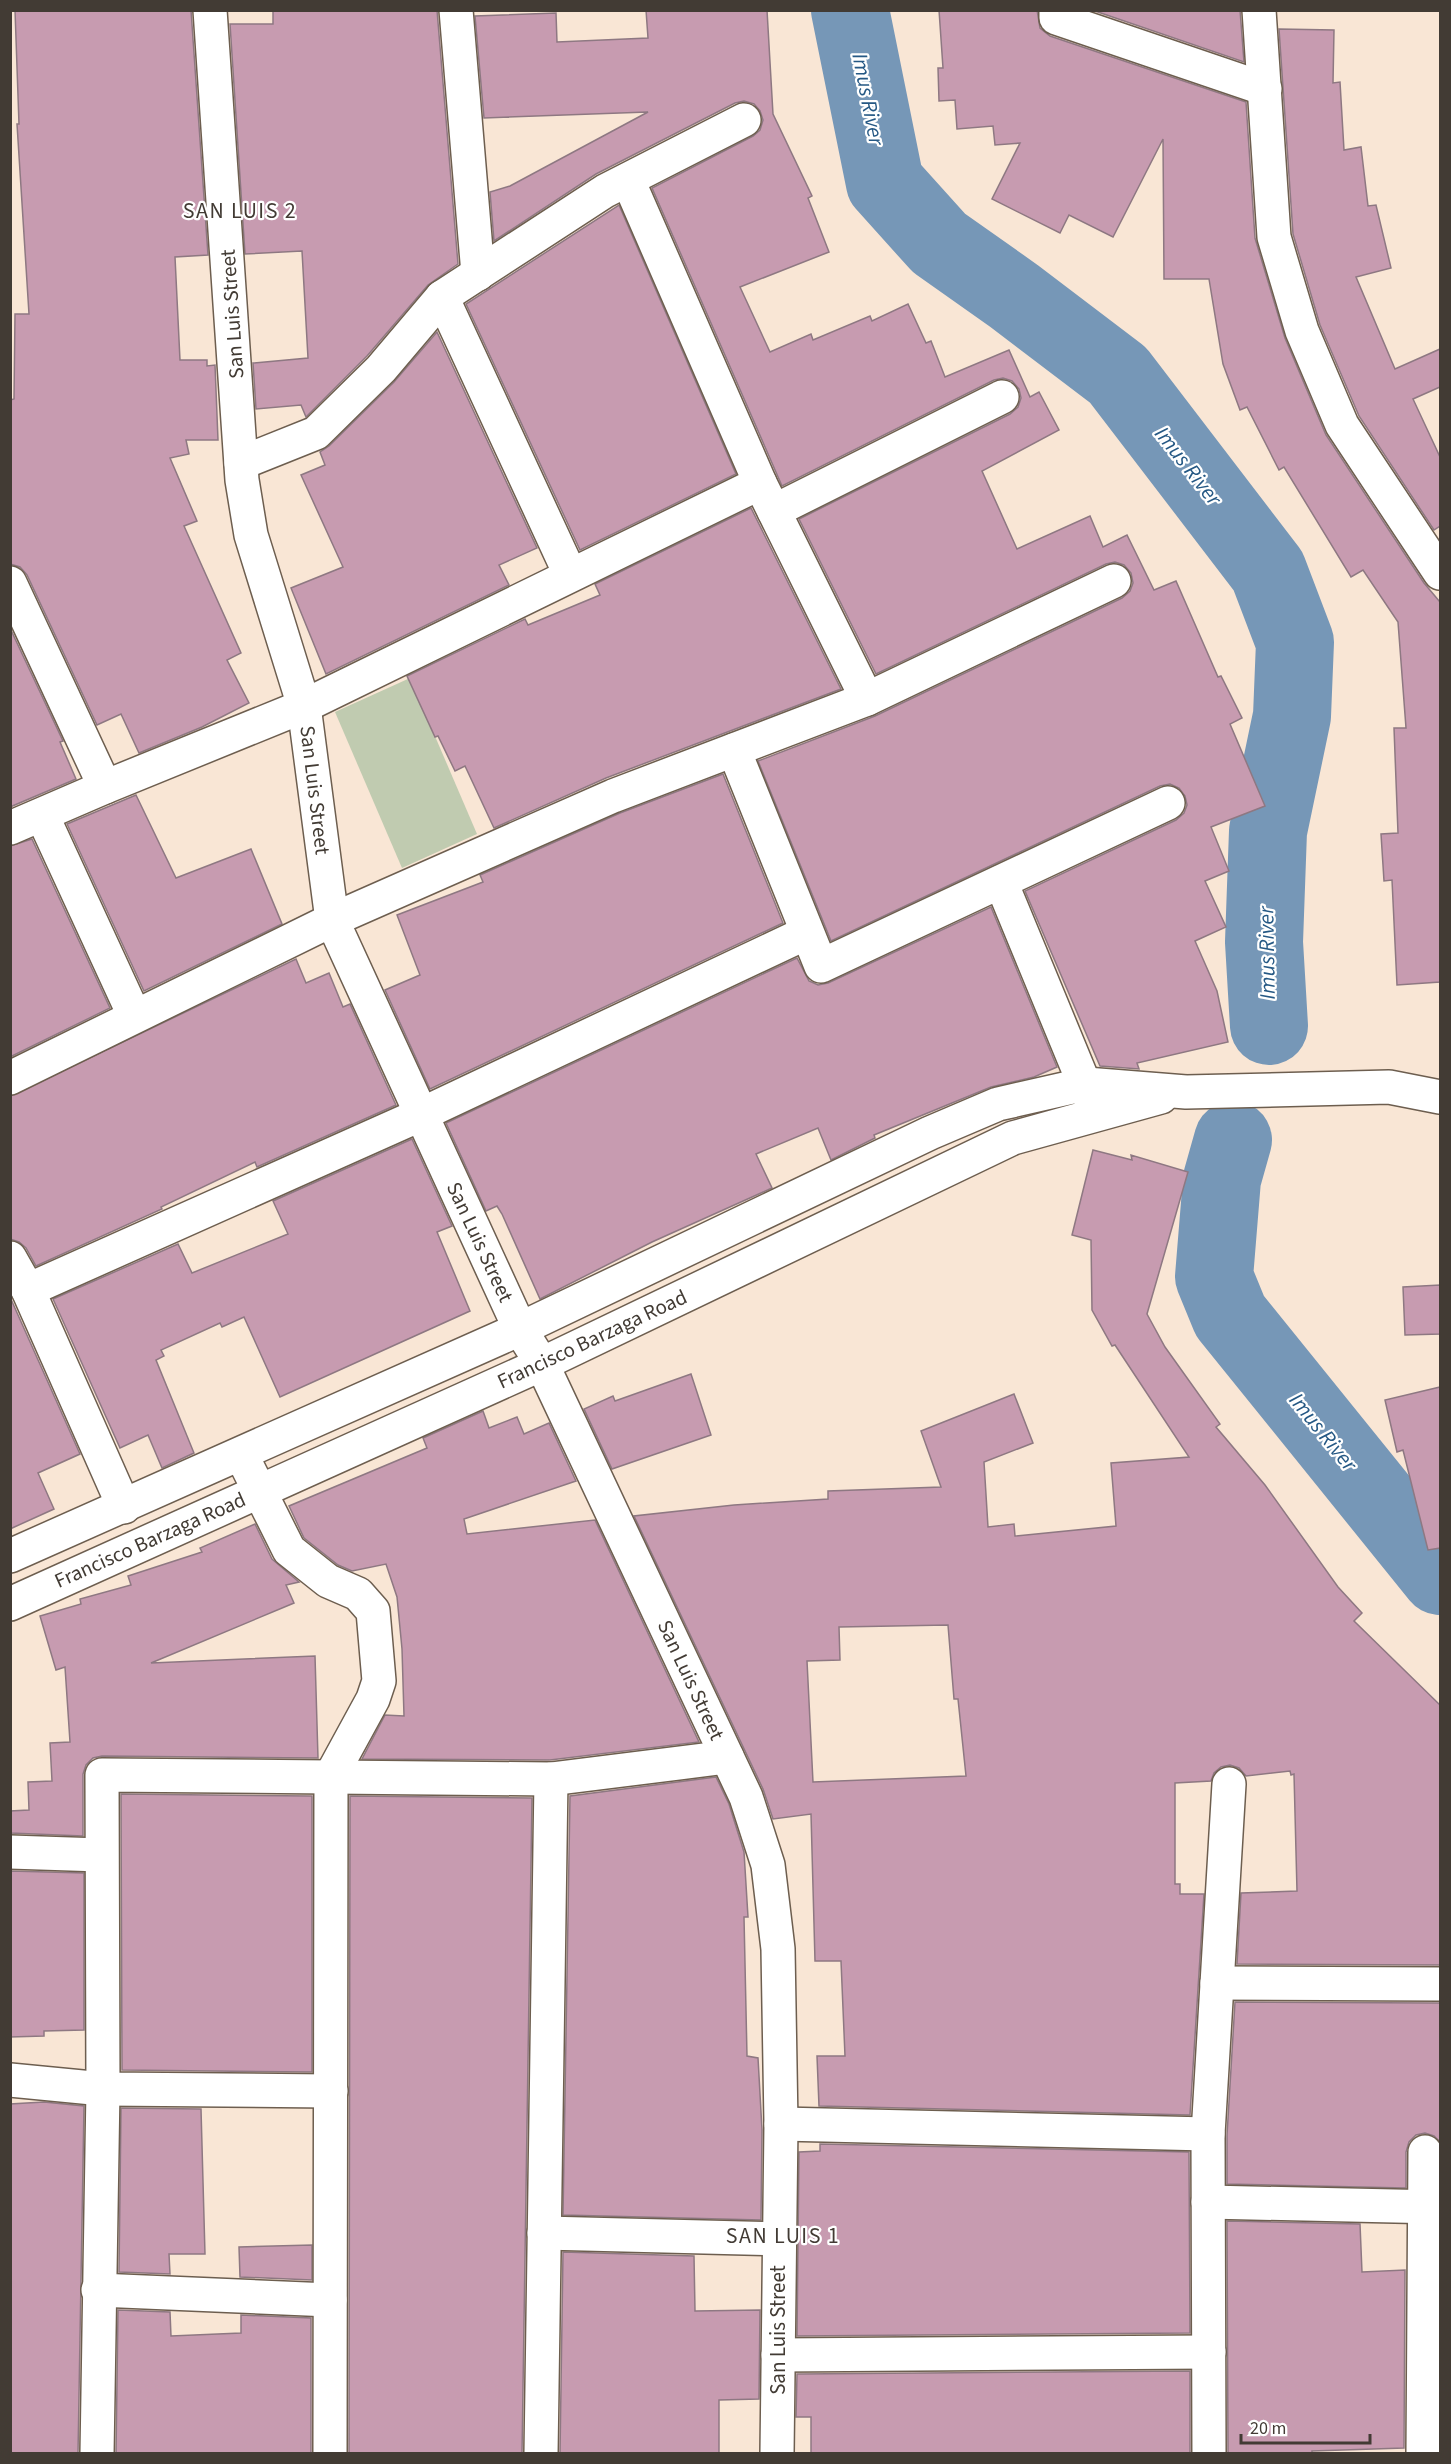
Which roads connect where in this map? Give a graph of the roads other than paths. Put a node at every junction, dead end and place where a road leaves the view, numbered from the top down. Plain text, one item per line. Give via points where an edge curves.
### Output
1 (210, 10) edge
2 (456, 10) edge
3 (1056, 10) edge
4 (1259, 10) edge
5 (1265, 89) junction
6 (744, 120) dead end
7 (627, 180) junction
8 (478, 274) junction
9 (442, 297) junction
10 (1002, 397) dead end
11 (241, 463) junction
12 (767, 497) junction
13 (1440, 573) edge
14 (570, 574) junction
15 (1114, 581) dead end
16 (12, 588) edge
17 (867, 699) junction
18 (304, 706) junction
19 (734, 750) junction
20 (105, 787) junction
21 (1168, 803) dead end
22 (42, 815) junction
23 (10, 828) edge
24 (1001, 882) junction
25 (332, 920) junction
26 (806, 933) junction
27 (134, 1015) junction
28 (1440, 1072) edge
29 (10, 1078) edge
30 (1086, 1084) junction
31 (1382, 1087) junction
32 (1183, 1092) junction
33 (1440, 1097) edge
34 (422, 1114) junction
35 (1097, 1116) junction
36 (10, 1258) edge
37 (28, 1290) junction
38 (520, 1329) junction
39 (542, 1364) junction
40 (241, 1454) junction
41 (259, 1491) junction
42 (124, 1507) junction
43 (10, 1556) edge
44 (10, 1604) edge
45 (728, 1756) junction
46 (332, 1776) junction
47 (551, 1779) junction
48 (1229, 1784) dead end
49 (10, 1852) edge
50 (101, 1855) junction
51 (1217, 1983) junction
52 (1440, 1984) edge
53 (10, 2080) edge
54 (103, 2089) junction
55 (331, 2091) junction
56 (781, 2124) junction
57 (1208, 2134) junction
58 (1425, 2152) dead end
59 (1208, 2202) junction
60 (1433, 2207) edge
61 (544, 2233) junction
62 (779, 2239) junction
63 (98, 2290) junction
64 (330, 2300) junction
65 (1209, 2352) junction
66 (778, 2355) junction
67 (97, 2454) edge
68 (330, 2454) edge
69 (541, 2454) edge
70 (777, 2454) edge
71 (1209, 2454) edge
72 (1423, 2454) edge

1 - 11 street, San Luis Street
2 - 8 street
3 - 5 street via 1056,18
4 - 5 street
5 - 13 street via 1274,237 1302,331 1342,425
6 - 7 street
7 - 8 street
7 - 12 street
8 - 9 street
9 - 11 street via 381,369 316,433
9 - 14 street
10 - 12 street
11 - 18 street, San Luis Street via 251,535
12 - 14 street
12 - 17 street
14 - 18 street
15 - 17 street
16 - 20 street
17 - 19 street
18 - 20 street
18 - 25 street, San Luis Street
19 - 25 street via 612,796
19 - 26 street
20 - 22 street
21 - 24 street
22 - 23 street
22 - 27 street
24 - 26 street via 821,966
24 - 30 street
25 - 27 street
25 - 34 street, San Luis Street
26 - 34 street
27 - 29 street
28 - 31 street, Francisco Barzaga Road
30 - 32 street, Francisco Barzaga Road
30 - 35 street
30 - 38 street, Francisco Barzaga Road via 998,1104 930,1133
31 - 32 street, Francisco Barzaga Road
31 - 33 street, Francisco Barzaga Road
32 - 35 street, Francisco Barzaga Road
34 - 37 street
34 - 38 street, San Luis Street
35 - 39 street, Francisco Barzaga Road via 1013,1138
36 - 37 street
37 - 42 street
38 - 39 street, San Luis Street
38 - 40 street, Francisco Barzaga Road
39 - 41 street, Francisco Barzaga Road
39 - 45 street, San Luis Street
40 - 41 street
40 - 42 street, Francisco Barzaga Road
41 - 44 street, Francisco Barzaga Road
41 - 46 street via 289,1550 328,1581 358,1594 373,1611 379,1681
42 - 43 street, Francisco Barzaga Road
45 - 47 street
45 - 56 street, San Luis Street via 768,1865 777,1948
46 - 47 street
46 - 50 street via 102,1775
46 - 55 street
47 - 61 street
48 - 51 street
49 - 50 street
50 - 54 street
51 - 52 street
51 - 57 street
53 - 54 street
54 - 55 street
54 - 63 street
55 - 64 street
56 - 57 street
56 - 62 street, San Luis Street
57 - 59 street
58 - 60 street
59 - 60 street
59 - 65 street
60 - 72 street
61 - 62 street
61 - 69 street
62 - 66 street, San Luis Street
63 - 64 street
63 - 67 street
64 - 68 street
65 - 66 street
65 - 71 street
66 - 70 street, San Luis Street

